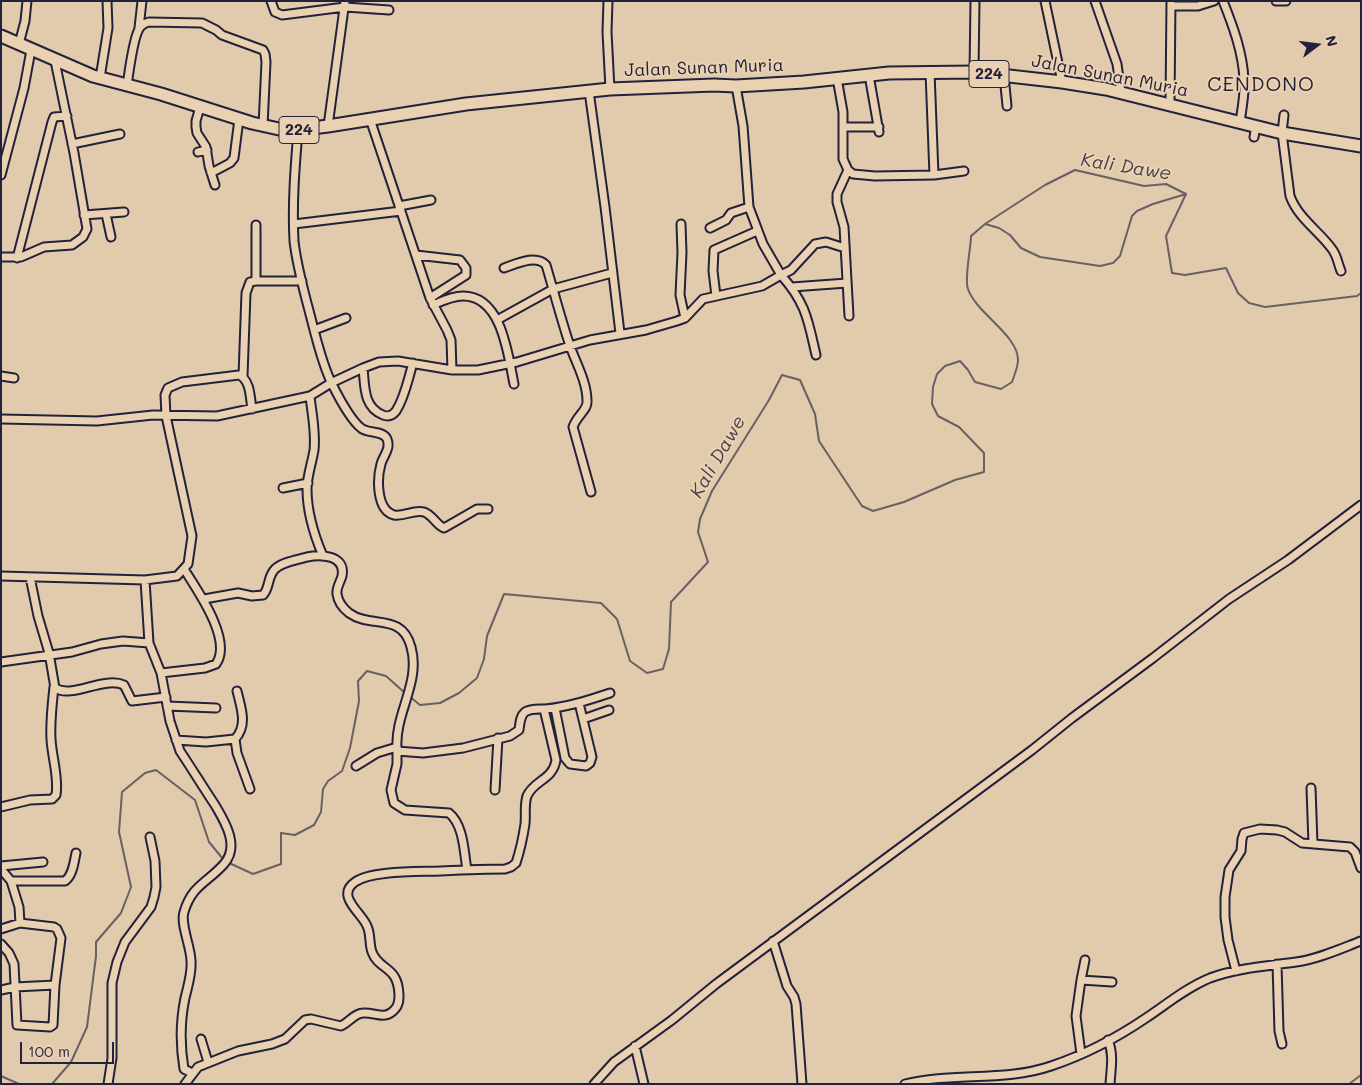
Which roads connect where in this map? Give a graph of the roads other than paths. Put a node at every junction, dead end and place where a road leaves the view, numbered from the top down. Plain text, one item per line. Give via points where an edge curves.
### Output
1 (27, 1) edge
2 (106, 1) edge
3 (142, 1) edge
4 (271, 1) edge
5 (608, 1) edge
6 (975, 1) edge
7 (1045, 1) edge
8 (1095, 1) edge
9 (1214, 1) edge
10 (1223, 1) edge
11 (1276, 1) edge
12 (1286, 1) edge
13 (345, 4) edge
14 (1171, 4) edge
15 (389, 10) dead end
16 (139, 28) junction
17 (1, 36) edge
18 (19, 44) junction
19 (31, 50) junction
20 (55, 61) junction
21 (930, 72) junction
22 (974, 72) junction
23 (869, 75) junction
24 (1004, 75) junction
25 (100, 78) junction
26 (837, 78) junction
27 (1062, 82) junction
28 (127, 86) junction
29 (736, 86) junction
30 (610, 89) junction
31 (589, 91) junction
32 (1121, 93) junction
33 (1170, 104) junction
34 (1007, 106) dead end
35 (200, 107) junction
36 (1284, 115) dead end
37 (67, 116) junction
38 (239, 119) junction
39 (370, 119) junction
40 (1240, 122) junction
41 (263, 126) junction
42 (328, 126) junction
43 (844, 127) junction
44 (298, 130) junction
45 (1282, 133) junction
46 (120, 134) dead end
47 (72, 144) junction
48 (1361, 146) edge
49 (207, 150) junction
50 (198, 152) dead end
51 (848, 170) junction
52 (964, 171) dead end
53 (211, 173) junction
54 (1, 175) edge
55 (934, 175) junction
56 (215, 185) dead end
57 (431, 200) dead end
58 (749, 207) junction
59 (400, 208) junction
60 (124, 212) dead end
61 (106, 214) junction
62 (84, 215) junction
63 (294, 224) junction
64 (681, 224) dead end
65 (256, 225) dead end
66 (710, 228) dead end
67 (757, 231) junction
68 (110, 237) dead end
69 (845, 248) junction
70 (416, 255) junction
71 (1, 257) edge
72 (17, 258) junction
73 (504, 268) dead end
74 (1341, 271) dead end
75 (612, 273) junction
76 (781, 275) junction
77 (256, 281) junction
78 (302, 281) junction
79 (847, 283) junction
80 (792, 287) junction
81 (553, 289) junction
82 (716, 296) junction
83 (431, 302) junction
84 (849, 316) dead end
85 (346, 318) dead end
86 (685, 318) junction
87 (497, 320) junction
88 (314, 330) junction
89 (620, 333) junction
90 (570, 346) junction
91 (816, 355) dead end
92 (413, 363) junction
93 (510, 363) junction
94 (362, 368) junction
95 (452, 370) junction
96 (1, 376) edge
97 (243, 376) junction
98 (14, 378) dead end
99 (331, 383) junction
100 (514, 384) dead end
101 (310, 396) junction
102 (252, 410) junction
103 (166, 416) junction
104 (1, 419) edge
105 (308, 483) junction
106 (284, 488) dead end
107 (591, 492) dead end
108 (1361, 505) edge
109 (488, 509) dead end
110 (323, 556) junction
111 (184, 570) junction
112 (1, 576) edge
113 (30, 577) junction
114 (145, 580) junction
115 (204, 599) junction
116 (149, 643) junction
117 (50, 655) junction
118 (1, 662) edge
119 (161, 673) junction
120 (54, 687) junction
121 (237, 691) dead end
122 (610, 693) dead end
123 (166, 697) junction
124 (579, 703) junction
125 (168, 706) junction
126 (216, 708) dead end
127 (555, 708) junction
128 (544, 709) junction
129 (609, 710) dead end
130 (583, 719) junction
131 (498, 738) junction
132 (176, 740) junction
133 (235, 740) junction
134 (397, 749) junction
135 (356, 766) dead end
136 (1311, 788) dead end
137 (250, 789) dead end
138 (495, 790) dead end
139 (1, 807) edge
140 (150, 837) dead end
141 (1313, 844) junction
142 (76, 853) dead end
143 (42, 862) dead end
144 (1, 867) edge
145 (1361, 868) edge
146 (466, 870) junction
147 (12, 881) junction
148 (20, 923) junction
149 (1, 929) edge
150 (773, 941) junction
151 (1361, 941) edge
152 (1, 944) edge
153 (1085, 960) dead end
154 (1277, 964) junction
155 (1236, 971) junction
156 (1080, 980) junction
157 (1112, 982) dead end
158 (55, 985) junction
159 (15, 988) junction
160 (1, 990) edge
161 (201, 1039) dead end
162 (1108, 1040) junction
163 (1282, 1044) dead end
164 (634, 1046) junction
165 (1081, 1054) junction
166 (208, 1062) junction
167 (192, 1073) junction
168 (968, 1080) edge
169 (108, 1084) edge
170 (185, 1084) edge
171 (594, 1084) edge
172 (644, 1084) edge
173 (802, 1084) edge
174 (905, 1084) edge
175 (1110, 1084) edge

1 - 18 street
2 - 25 street via 108,28
3 - 16 street
4 - 13 street via 276,12 282,14
5 - 30 street
6 - 22 street
7 - 27 street
8 - 32 street via 1117,64
9 - 14 street via 1198,6
10 - 40 street via 1242,65 1244,80
11 - 12 street
13 - 15 street
13 - 42 street
14 - 33 street
16 - 28 street
16 - 41 street via 149,22 202,23 222,35 263,50 266,54
17 - 18 main road, 224
18 - 19 main road, 224
19 - 20 main road, 224
19 - 54 street
20 - 25 main road, 224
20 - 37 street
21 - 22 main road, Jalan Sunan Muria / 224
21 - 23 main road, Jalan Sunan Muria / 224
21 - 55 street
22 - 24 main road, Jalan Sunan Muria / 224
23 - 26 main road, Jalan Sunan Muria / 224
23 - 43 street via 879,129
24 - 27 main road, Jalan Sunan Muria / 224
24 - 34 street
25 - 28 main road, 224
26 - 29 main road, Jalan Sunan Muria / 224
26 - 43 street
27 - 32 main road, Jalan Sunan Muria / 224
28 - 35 main road, 224
29 - 30 main road, Jalan Sunan Muria / 224
29 - 58 street via 743,126
30 - 31 main road, 224
31 - 39 main road, 224 via 466,104
31 - 75 street
32 - 33 main road, Jalan Sunan Muria / 224
33 - 40 main road, Jalan Sunan Muria / 224
35 - 38 main road, 224
35 - 49 street via 196,127
36 - 45 street
37 - 47 street
37 - 72 street via 54,117 52,122
38 - 41 main road, 224
38 - 53 street via 234,158
39 - 42 main road, 224
39 - 59 street
40 - 45 main road, Jalan Sunan Muria / 224 via 1255,131
41 - 44 main road, 224
42 - 44 main road, 224
43 - 51 street via 843,159
44 - 63 street
45 - 48 main road, Jalan Sunan Muria / 224
45 - 74 street via 1292,202 1333,250
46 - 47 street
47 - 62 street
49 - 50 street
49 - 53 street
51 - 55 street via 853,174 875,176
51 - 69 street via 837,194
52 - 55 street
53 - 56 street
57 - 59 street
58 - 66 street via 731,213 726,220
58 - 67 street
59 - 63 street
59 - 70 street
60 - 61 street
61 - 62 street
61 - 68 street
62 - 72 street via 87,228 75,244 44,247
63 - 78 street
64 - 86 street via 680,295
65 - 77 street
67 - 76 street
67 - 82 street via 714,250
69 - 76 street via 826,242 815,244 791,270
69 - 79 street
70 - 83 street
70 - 83 street via 460,260 466,268 466,275
71 - 72 street
73 - 81 street via 533,259 543,261
75 - 81 street
75 - 89 street
76 - 80 street
76 - 82 street via 762,286
77 - 78 street
77 - 97 street via 250,282 246,293
78 - 88 street
79 - 80 street
79 - 84 street
80 - 91 street via 803,305
81 - 87 street
81 - 90 street
82 - 86 street via 702,299
83 - 87 street via 474,297
83 - 95 street via 448,330
85 - 88 street
86 - 89 street via 646,330
87 - 93 street
88 - 99 street
89 - 90 street
90 - 93 street
90 - 107 street via 588,403 573,426
92 - 94 street via 379,362
92 - 94 street via 402,400 391,416 380,414 368,403
92 - 95 street
93 - 95 street via 478,370
93 - 100 street
94 - 99 street
96 - 98 street
97 - 102 street
97 - 103 street via 174,384 165,395
99 - 101 street
99 - 109 street via 356,424 366,431 383,434 387,439 388,446 379,474 382,503 387,512 396,515 422,512 431,515 444,528 476,509
101 - 102 street
101 - 105 street via 314,449
102 - 103 street via 217,416
103 - 104 street via 97,421
103 - 111 street via 192,536 188,564
105 - 106 street
105 - 110 street via 311,521
108 - 150 street via 1229,599 1032,750
110 - 115 street via 276,567 263,595 238,594
110 - 134 street via 339,562 343,570 337,595 342,606 359,618 390,623 409,638 414,660 411,689 398,730
111 - 114 street via 177,576
111 - 115 street
112 - 113 street
113 - 114 street
113 - 117 street
114 - 116 street
115 - 119 street via 216,628 220,652 218,661 205,668
116 - 117 street via 116,642
116 - 119 street
117 - 118 street
117 - 120 street
119 - 123 street
120 - 123 street via 63,691 112,682 124,685 132,701
120 - 139 street via 51,740 56,795 52,799
121 - 133 street via 242,725
122 - 124 street
123 - 125 street
124 - 127 street
124 - 130 street
125 - 126 street
125 - 132 street
127 - 128 street
127 - 130 street via 565,758 577,766 586,766 592,757
128 - 131 street via 524,712 516,734
128 - 146 street via 555,767 527,797 525,825 516,863 505,869
129 - 130 street
131 - 134 street via 463,748 423,753
131 - 138 street
132 - 133 street
132 - 167 street via 222,816 231,845 229,857 193,891 182,916 192,974 180,1027 180,1049 184,1069
133 - 137 street
134 - 135 street via 377,753
134 - 146 street via 391,790 394,803 405,810 449,813 460,830
136 - 141 street
140 - 169 street via 156,887 151,907 125,942 117,962 112,983 112,1058
141 - 145 street via 1350,847
141 - 155 street via 1302,843 1277,830 1260,829 1244,833 1241,851 1228,870 1225,897 1224,916
142 - 147 street via 72,871 65,881
143 - 144 street
144 - 147 street
146 - 166 street via 392,873 367,877 354,882 350,888 350,903 365,920 372,952 398,982 400,1000 396,1009 382,1016 364,1012 341,1026 305,1020 285,1039
147 - 148 street
148 - 149 street
148 - 158 street via 58,929 61,948
150 - 164 street
150 - 173 street via 796,1004
151 - 154 street via 1312,958
152 - 159 street via 14,964
153 - 156 street
154 - 155 street
154 - 163 street via 1278,1023
155 - 162 street via 1189,988
156 - 157 street
156 - 165 street via 1076,1016
158 - 159 street
158 - 159 street via 53,1025 50,1027 17,1025
159 - 160 street
161 - 166 street
162 - 165 street
162 - 175 street via 1112,1050
164 - 171 street
164 - 172 street
165 - 168 street via 1050,1067
166 - 167 street
167 - 170 street
168 - 174 street via 918,1080

